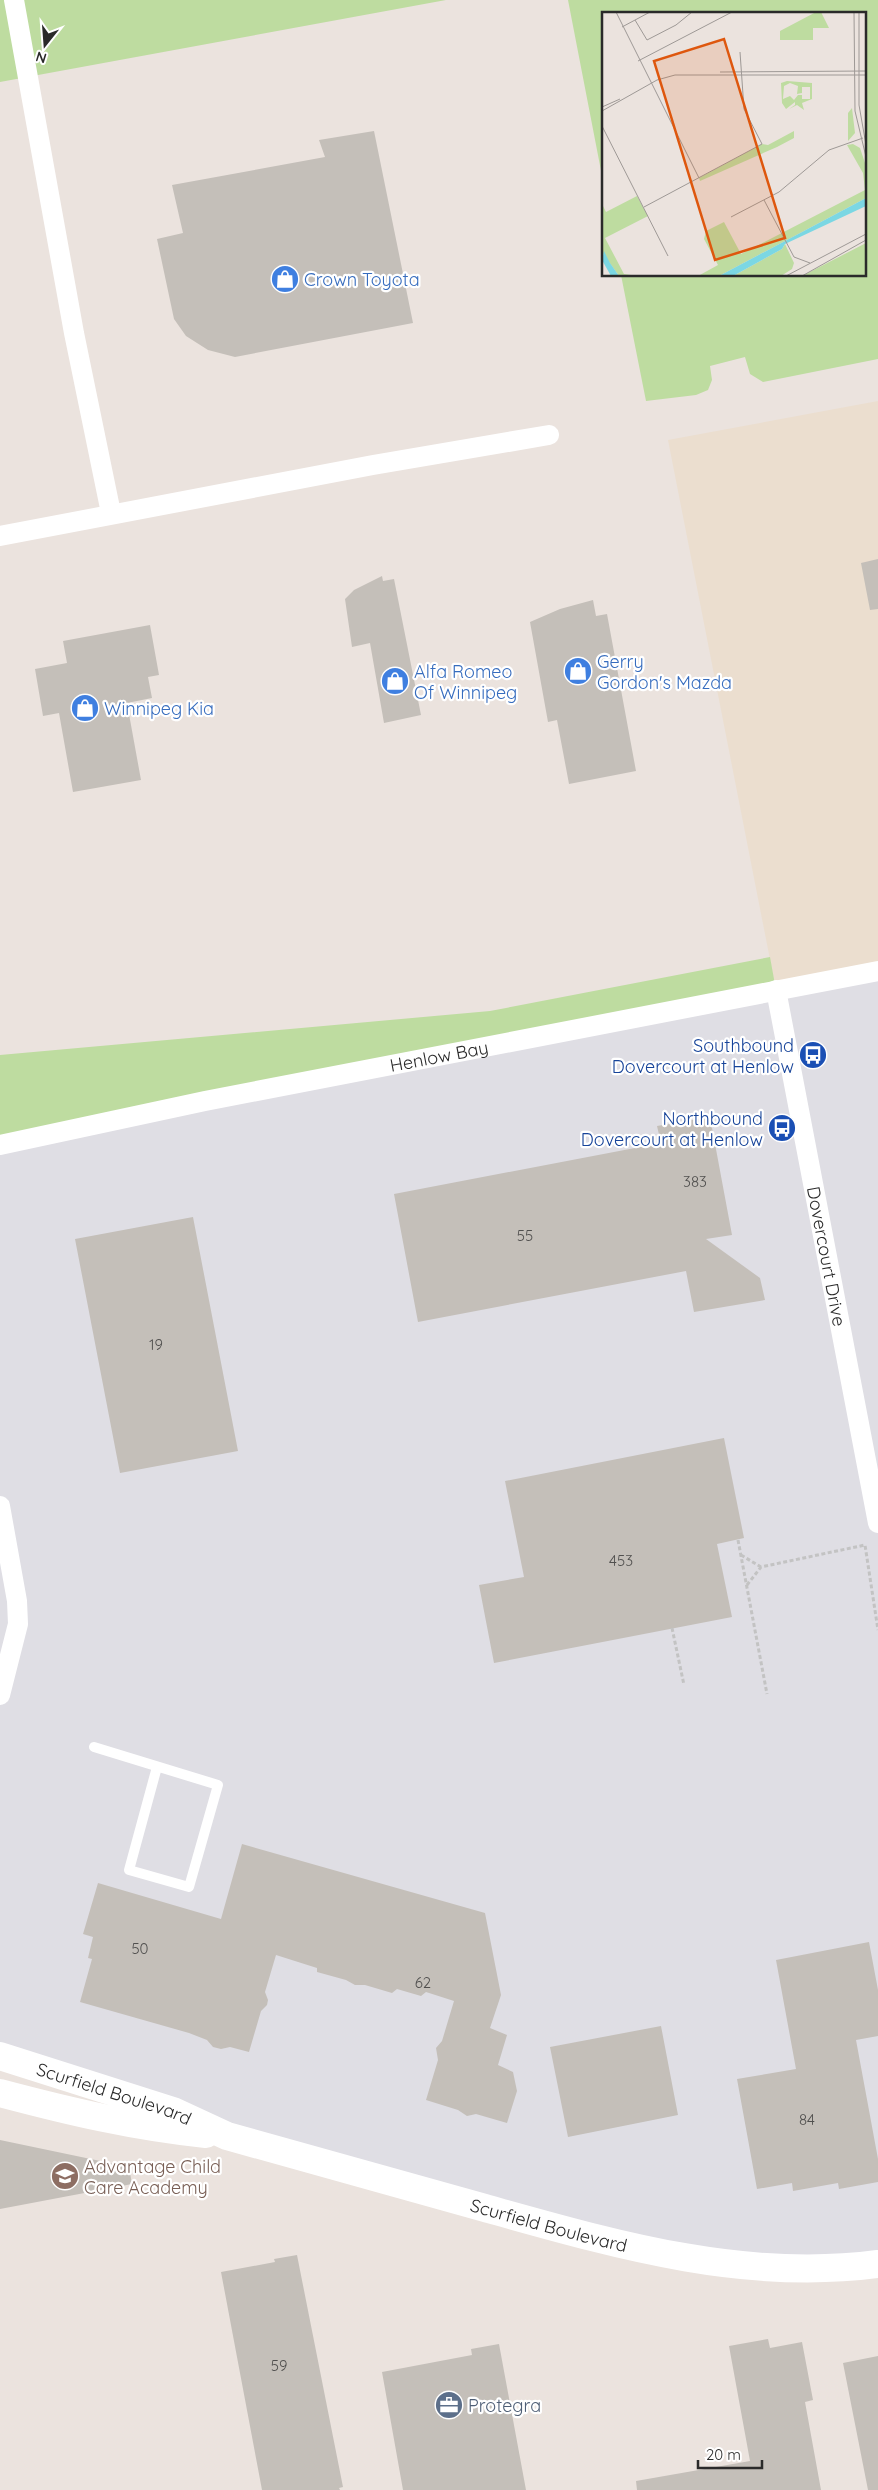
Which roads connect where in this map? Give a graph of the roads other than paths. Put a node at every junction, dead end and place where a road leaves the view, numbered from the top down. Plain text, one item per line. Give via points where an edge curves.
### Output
1 (14, 0) edge
2 (549, 435) dead end
3 (111, 513) junction
4 (0, 536) edge
5 (878, 971) edge
6 (776, 990) junction
7 (0, 1145) edge
8 (0, 1506) edge
9 (878, 1523) edge
10 (0, 1695) edge
11 (94, 1747) dead end
12 (157, 1767) junction
13 (0, 2056) edge
14 (0, 2094) edge
15 (227, 2136) junction
16 (878, 2264) edge

1 - 3 street via 74,332
2 - 3 street
3 - 4 street
5 - 6 street, Henlow Bay
6 - 7 street, Henlow Bay via 205,1101
6 - 9 street, Dovercourt Drive
8 - 10 street via 18,1601 18,1624
11 - 12 lane
12 - 12 lane via 218,1785 190,1887 129,1870
13 - 15 street, Scurfield Boulevard via 173,2111
14 - 15 street, Scurfield Boulevard via 155,2129
15 - 16 street, Scurfield Boulevard via 635,2249 746,2267

